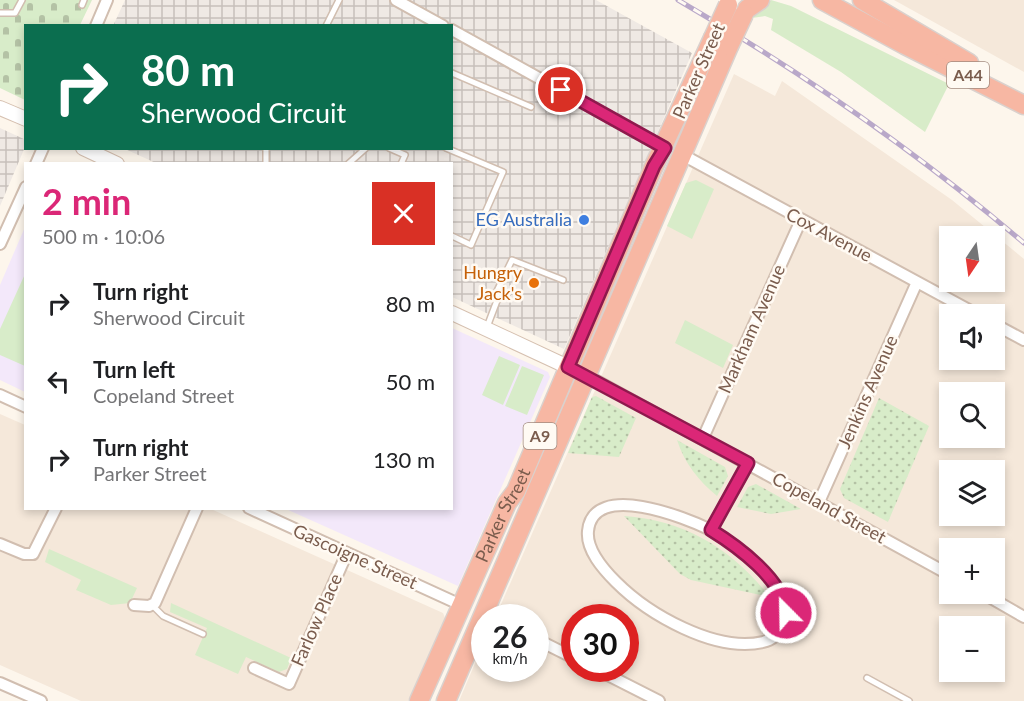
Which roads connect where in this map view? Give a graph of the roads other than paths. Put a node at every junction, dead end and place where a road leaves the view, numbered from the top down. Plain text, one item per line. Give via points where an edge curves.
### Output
1 (22, 0) edge
2 (108, 0) edge
3 (339, 0) edge
4 (396, 0) edge
5 (822, 0) edge
6 (862, 0) edge
7 (743, 5) edge
8 (0, 13) edge
9 (97, 24) edge
10 (327, 24) edge
11 (439, 24) edge
12 (453, 31) edge
13 (453, 73) edge
14 (488, 80) dead end
15 (485, 87) junction
16 (1024, 93) edge
17 (1024, 105) edge
18 (531, 107) dead end
19 (0, 108) edge
20 (24, 118) edge
21 (87, 150) edge
22 (364, 150) edge
23 (394, 150) edge
24 (407, 150) edge
25 (451, 150) edge
26 (673, 151) junction
27 (405, 155) junction
28 (113, 162) edge
29 (350, 162) edge
30 (402, 162) edge
31 (24, 191) edge
32 (801, 220) junction
33 (453, 236) edge
34 (0, 244) edge
35 (563, 280) dead end
36 (917, 282) junction
37 (958, 304) edge
38 (453, 313) edge
39 (486, 328) junction
40 (1005, 330) edge
41 (1024, 340) edge
42 (568, 367) junction
43 (587, 376) junction
44 (0, 395) edge
45 (24, 406) edge
46 (704, 438) junction
47 (748, 463) junction
48 (819, 502) junction
49 (55, 510) edge
50 (196, 510) edge
51 (253, 510) edge
52 (711, 530) junction
53 (0, 544) edge
54 (347, 553) junction
55 (939, 569) edge
56 (494, 604) edge
57 (1001, 604) edge
58 (134, 605) dead end
59 (152, 605) junction
60 (461, 605) junction
61 (1024, 617) edge
62 (203, 634) dead end
63 (471, 652) edge
64 (254, 668) dead end
65 (867, 678) dead end
66 (622, 682) edge
67 (0, 683) edge
68 (41, 701) edge
69 (419, 701) edge
70 (446, 701) edge
71 (660, 701) edge
72 (909, 701) edge

1 - 8 lane via 15,13
2 - 9 street
3 - 10 lane
4 - 11 street
5 - 17 highway, A44
6 - 16 highway, A44
7 - 26 highway, Parker Street / A9, bridge via 721,42
12 - 26 street, Cox Avenue
13 - 15 lane
14 - 15 lane
15 - 18 lane
19 - 20 street
21 - 28 street
22 - 29 lane
23 - 27 lane
24 - 27 lane
25 - 33 lane via 502,172 471,245
26 - 32 street, Cox Avenue
26 - 42 highway, Parker Street / A9 via 654,166
26 - 43 highway, Parker Street / A9
27 - 30 lane
31 - 34 street
32 - 36 street, Cox Avenue
32 - 46 street, Markham Avenue
35 - 39 lane via 512,260 496,293 498,298
36 - 37 street, Cox Avenue
36 - 48 street, Jenkins Avenue
38 - 39 street, Copeland Street
39 - 42 street, Copeland Street
40 - 41 street
42 - 43 street, Copeland Street
42 - 60 highway, Parker Street / A9 via 516,491
43 - 46 street, Copeland Street
43 - 56 highway, Parker Street / A9
44 - 45 street
46 - 47 street, Copeland Street
47 - 48 street, Copeland Street
47 - 52 street
48 - 55 street, Copeland Street
49 - 53 street via 33,554
50 - 59 street
51 - 54 street, Gascoigne Street
52 - 52 street via 753,561 783,598 785,620 772,638 757,643 715,638 662,618 605,571 591,551 587,534 597,513 620,505 671,514
54 - 60 street, Gascoigne Street
54 - 64 street, Farlow Place via 289,684
57 - 61 street
58 - 59 street
59 - 62 lane via 163,616
60 - 69 highway, Parker Street / A9
63 - 70 highway, Parker Street / A9
65 - 72 lane
66 - 71 street
67 - 68 street

